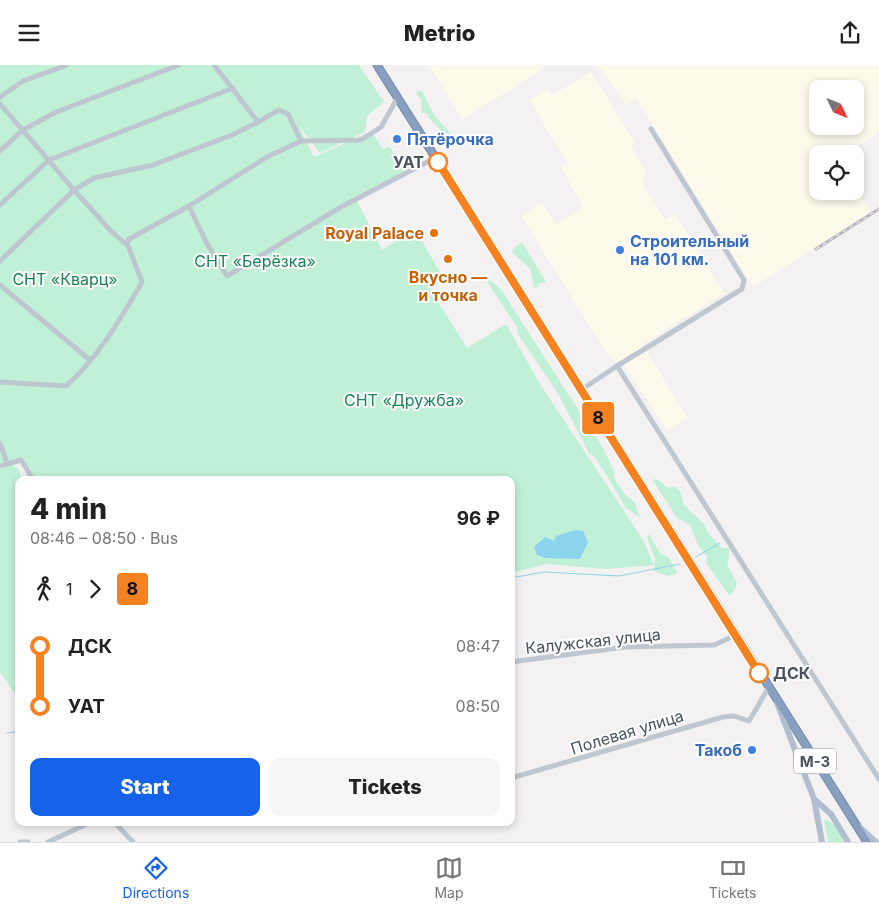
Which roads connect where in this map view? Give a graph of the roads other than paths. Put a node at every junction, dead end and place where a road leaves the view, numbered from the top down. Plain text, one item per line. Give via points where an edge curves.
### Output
1 (67, 65) edge
2 (179, 65) edge
3 (214, 65) edge
4 (377, 65) edge
5 (233, 88) junction
6 (0, 97) edge
7 (398, 97) junction
8 (0, 104) edge
9 (258, 122) junction
10 (650, 129) dead end
11 (23, 130) junction
12 (300, 141) junction
13 (0, 151) edge
14 (435, 158) junction
15 (49, 160) junction
16 (74, 190) junction
17 (0, 205) edge
18 (189, 206) junction
19 (129, 247) junction
20 (0, 261) edge
21 (0, 285) edge
22 (90, 360) junction
23 (617, 366) junction
24 (0, 383) edge
25 (581, 389) junction
26 (0, 443) edge
27 (7, 463) junction
28 (0, 466) edge
29 (30, 476) dead end
30 (736, 635) junction
31 (515, 661) edge
32 (769, 687) junction
33 (775, 698) junction
34 (515, 777) edge
35 (879, 779) edge
36 (814, 799) junction
37 (855, 823) junction
38 (82, 826) edge
39 (118, 826) edge
40 (20, 842) edge
41 (28, 842) edge
42 (48, 842) edge
43 (133, 842) edge
44 (822, 842) edge
45 (848, 842) edge
46 (867, 842) edge
47 (876, 842) edge

1 - 6 street via 23,81
2 - 11 street via 56,112
3 - 5 street
4 - 7 highway, М-3
5 - 9 street
5 - 15 street
7 - 12 street via 381,127 361,140
7 - 14 highway, М-3
8 - 11 street
9 - 12 street via 279,111 288,114
9 - 16 street via 153,165 94,178
10 - 23 street via 744,280 742,289
11 - 13 street
11 - 15 street
12 - 18 street via 267,157
14 - 18 street via 341,207 227,276
14 - 25 highway, М-3
15 - 16 street
15 - 17 street
16 - 19 street
16 - 20 street
18 - 19 street via 129,239
19 - 22 street via 142,282
21 - 22 street
22 - 24 street via 82,372 66,385
23 - 25 street
23 - 35 street
25 - 30 highway, М-3
26 - 27 street
27 - 28 street
27 - 29 street via 21,459
30 - 31 street, Калужская улица via 714,645 626,647
30 - 32 highway, М-3
32 - 33 highway, М-3
32 - 34 street, Полевая улица via 750,721 734,716 723,717
33 - 36 main road
33 - 37 highway, М-3
36 - 44 main road
36 - 45 main road via 831,814
37 - 46 highway, М-3
37 - 47 main road
38 - 42 street
39 - 43 street
40 - 41 street

